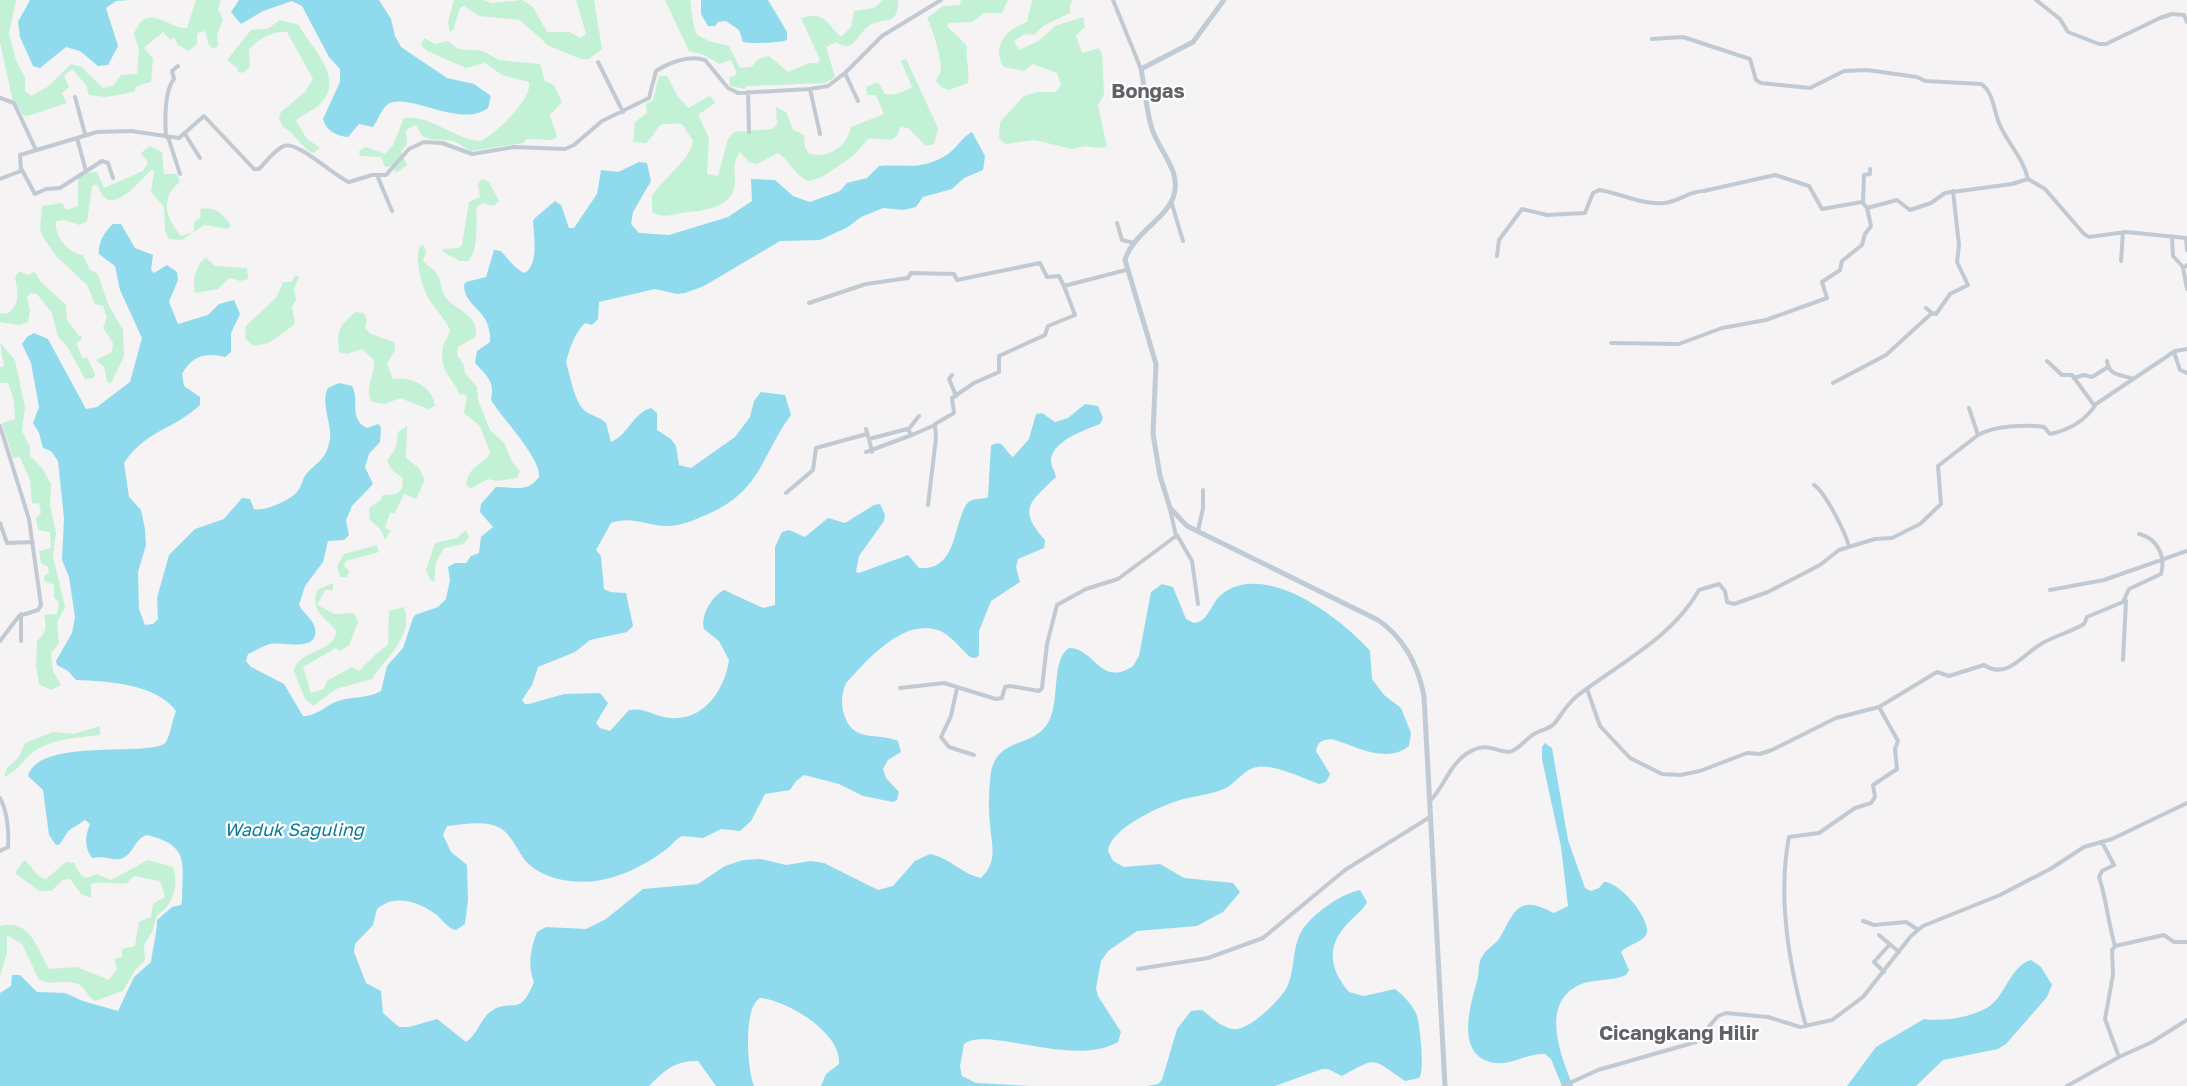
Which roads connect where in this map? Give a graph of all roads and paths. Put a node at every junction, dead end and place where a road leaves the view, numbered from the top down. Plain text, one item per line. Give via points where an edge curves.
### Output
1 (942, 0) edge
2 (1113, 0) edge
3 (1224, 0) edge
4 (2036, 0) edge
5 (2187, 22) edge
6 (1652, 39) dead end
7 (598, 62) dead end
8 (178, 66) dead end
9 (1141, 69) junction
10 (845, 73) junction
11 (810, 89) junction
12 (748, 92) junction
13 (75, 97) dead end
14 (0, 98) edge
15 (858, 101) dead end
16 (623, 112) junction
17 (749, 132) dead end
18 (85, 134) junction
19 (185, 134) junction
20 (820, 134) dead end
21 (167, 137) junction
22 (77, 138) junction
23 (36, 150) junction
24 (200, 158) dead end
25 (1870, 169) dead end
26 (22, 170) junction
27 (86, 171) junction
28 (180, 174) dead end
29 (377, 175) junction
30 (0, 178) edge
31 (113, 178) dead end
32 (2028, 179) junction
33 (1953, 191) junction
34 (1171, 201) junction
35 (1863, 202) junction
36 (1867, 208) junction
37 (392, 211) dead end
38 (1117, 223) dead end
39 (2123, 232) junction
40 (2172, 237) junction
41 (2186, 238) edge
42 (1183, 241) dead end
43 (1135, 243) junction
44 (2187, 250) edge
45 (1497, 256) dead end
46 (2121, 261) dead end
47 (2185, 266) edge
48 (1126, 270) junction
49 (1064, 286) junction
50 (2187, 289) edge
51 (809, 303) dead end
52 (1926, 308) dead end
53 (1932, 314) junction
54 (1611, 343) dead end
55 (2187, 349) edge
56 (2174, 352) junction
57 (2047, 361) dead end
58 (2107, 361) dead end
59 (2108, 367) junction
60 (2187, 373) edge
61 (952, 375) dead end
62 (2074, 378) junction
63 (2133, 379) junction
64 (1833, 383) dead end
65 (956, 396) junction
66 (2094, 405) junction
67 (1969, 408) dead end
68 (918, 416) dead end
69 (935, 425) junction
70 (0, 426) edge
71 (908, 430) junction
72 (912, 435) junction
73 (1978, 435) junction
74 (869, 439) junction
75 (872, 452) junction
76 (866, 453) dead end
77 (1814, 485) dead end
78 (1203, 490) dead end
79 (786, 493) dead end
80 (928, 505) dead end
81 (1170, 508) junction
82 (0, 523) edge
83 (1198, 532) junction
84 (2139, 534) dead end
85 (1177, 535) junction
86 (33, 542) junction
87 (1849, 547) junction
88 (2187, 551) edge
89 (2163, 559) junction
90 (2050, 590) dead end
91 (2126, 601) junction
92 (1198, 604) dead end
93 (21, 614) junction
94 (0, 641) edge
95 (21, 642) dead end
96 (2124, 660) dead end
97 (900, 688) dead end
98 (957, 688) junction
99 (1587, 689) junction
100 (1879, 707) junction
101 (974, 755) dead end
102 (0, 798) edge
103 (1428, 803) junction
104 (2187, 803) edge
105 (1430, 817) junction
106 (2102, 842) junction
107 (0, 851) edge
108 (1863, 921) dead end
109 (1917, 929) junction
110 (1879, 935) dead end
111 (2187, 942) edge
112 (1890, 944) junction
113 (2115, 946) junction
114 (1899, 952) junction
115 (1138, 969) dead end
116 (1884, 972) junction
117 (2187, 1020) edge
118 (1806, 1026) junction
119 (2119, 1057) junction
120 (1445, 1086) edge
121 (1563, 1086) edge
122 (2067, 1086) edge

1 - 10 street via 882,36
2 - 9 street
3 - 9 main road via 1193,42
4 - 5 street via 2060,19 2068,32 2099,44 2172,14 2184,15
6 - 32 street via 1683,37 1750,59 1756,80 1761,83 1810,88 1844,71 1867,70 1917,76 1925,81 1984,85
7 - 16 street
8 - 21 street via 172,71 174,79 168,88
9 - 34 main road via 1152,130 1174,175
10 - 11 street via 828,86
10 - 15 street
11 - 12 street
11 - 20 street
12 - 16 street via 728,88 705,60 682,60 656,71 649,98
12 - 17 street
13 - 18 street
14 - 23 street via 14,103
16 - 29 street via 602,121 565,149 514,147 472,154 442,143 424,142 409,149 392,171
18 - 21 street via 131,131
18 - 22 street
19 - 21 street
19 - 24 street
19 - 29 street via 206,116 254,169 259,169 282,147 289,146 346,182
21 - 28 street
22 - 23 street
22 - 27 street
23 - 26 street via 19,156
25 - 35 street via 1870,174 1864,175
26 - 27 street via 34,194 60,188
26 - 30 street
27 - 31 street via 105,161
29 - 37 street
32 - 33 street
32 - 39 street via 2045,189 2084,234 2092,238
33 - 36 street via 1910,210 1897,200
33 - 53 street via 1957,262 1968,285 1950,294
34 - 42 street
34 - 43 main road
35 - 36 street
35 - 45 street via 1822,209 1809,186 1775,175 1694,191 1665,203 1631,200 1599,190 1592,195 1585,213 1547,215 1522,209 1499,240
36 - 54 street via 1871,226 1864,243 1842,261 1840,270 1822,282 1827,298 1679,344
38 - 43 street via 1122,240
39 - 40 street
39 - 46 street
40 - 41 street
40 - 47 street via 2173,256
41 - 44 street
43 - 48 main road via 1125,257
47 - 50 street
48 - 49 street
48 - 81 main road via 1155,361 1154,442
49 - 51 street via 1059,276 1047,277 1040,263 957,280 954,274 910,273 898,282 866,284
49 - 65 street via 1075,315 1047,326 1045,335 999,356 999,372
52 - 53 street
53 - 64 street via 1886,355
55 - 56 street
56 - 60 street via 2180,370
56 - 63 street
57 - 62 street via 2062,375
58 - 59 street
59 - 62 street via 2092,377
59 - 63 street via 2116,375
61 - 65 street via 949,379
62 - 66 street
63 - 66 street
65 - 69 street via 952,399 954,413
66 - 73 street via 2078,422 2050,434 2035,425
67 - 73 street
68 - 71 street
69 - 72 street
69 - 80 street
70 - 86 street
71 - 72 street
71 - 74 street
72 - 75 street
73 - 87 street via 1938,466 1942,502 1920,524 1892,538
74 - 75 street
74 - 79 street via 866,431 816,448 813,470
75 - 76 street
77 - 87 street via 1827,499
78 - 83 street
81 - 83 main road
81 - 85 street
82 - 86 street via 7,543
83 - 103 main road via 1378,620 1395,634 1422,684
84 - 89 street via 2151,539
85 - 92 street via 1192,561
85 - 98 street via 1118,579 1086,589 1057,605 1039,691 1010,686 1002,698 996,699
86 - 93 street via 41,605 38,610
87 - 99 street via 1782,585 1734,604 1727,602 1719,584 1699,590 1659,638
88 - 89 street
89 - 90 street via 2104,580
89 - 91 street via 2161,574 2129,589
91 - 96 street
91 - 100 street via 2087,617 2080,627 2040,644 2012,666 1994,670 1979,665 1950,676 1939,672
93 - 94 street
93 - 95 street
97 - 98 street via 942,683
98 - 101 street via 941,737 949,747
99 - 100 street via 1606,734 1630,758 1662,774 1695,773 1747,753 1766,753 1836,718
99 - 103 street via 1568,704 1552,726 1512,752 1492,746 1470,751 1453,767
100 - 118 street via 1898,741 1897,769 1873,785 1875,797 1871,803 1855,808 1820,833 1789,837 1784,890 1788,939
102 - 107 street via 7,817 8,837 8,847
103 - 105 main road
104 - 106 street
105 - 115 street via 1345,870 1263,938 1204,959
105 - 120 main road
106 - 109 street via 2074,851 2052,868 2000,895
106 - 113 street via 2114,864 2099,877
108 - 109 street via 1874,925 1906,922
109 - 114 street
110 - 112 street
111 - 113 street via 2174,942 2164,935
112 - 114 street
112 - 116 street via 1874,962
113 - 119 street via 2105,1019
114 - 116 street
116 - 118 street via 1848,1010 1832,1020
117 - 119 street
118 - 121 street via 1726,1013 1718,1016 1696,1042 1582,1076
119 - 122 street

